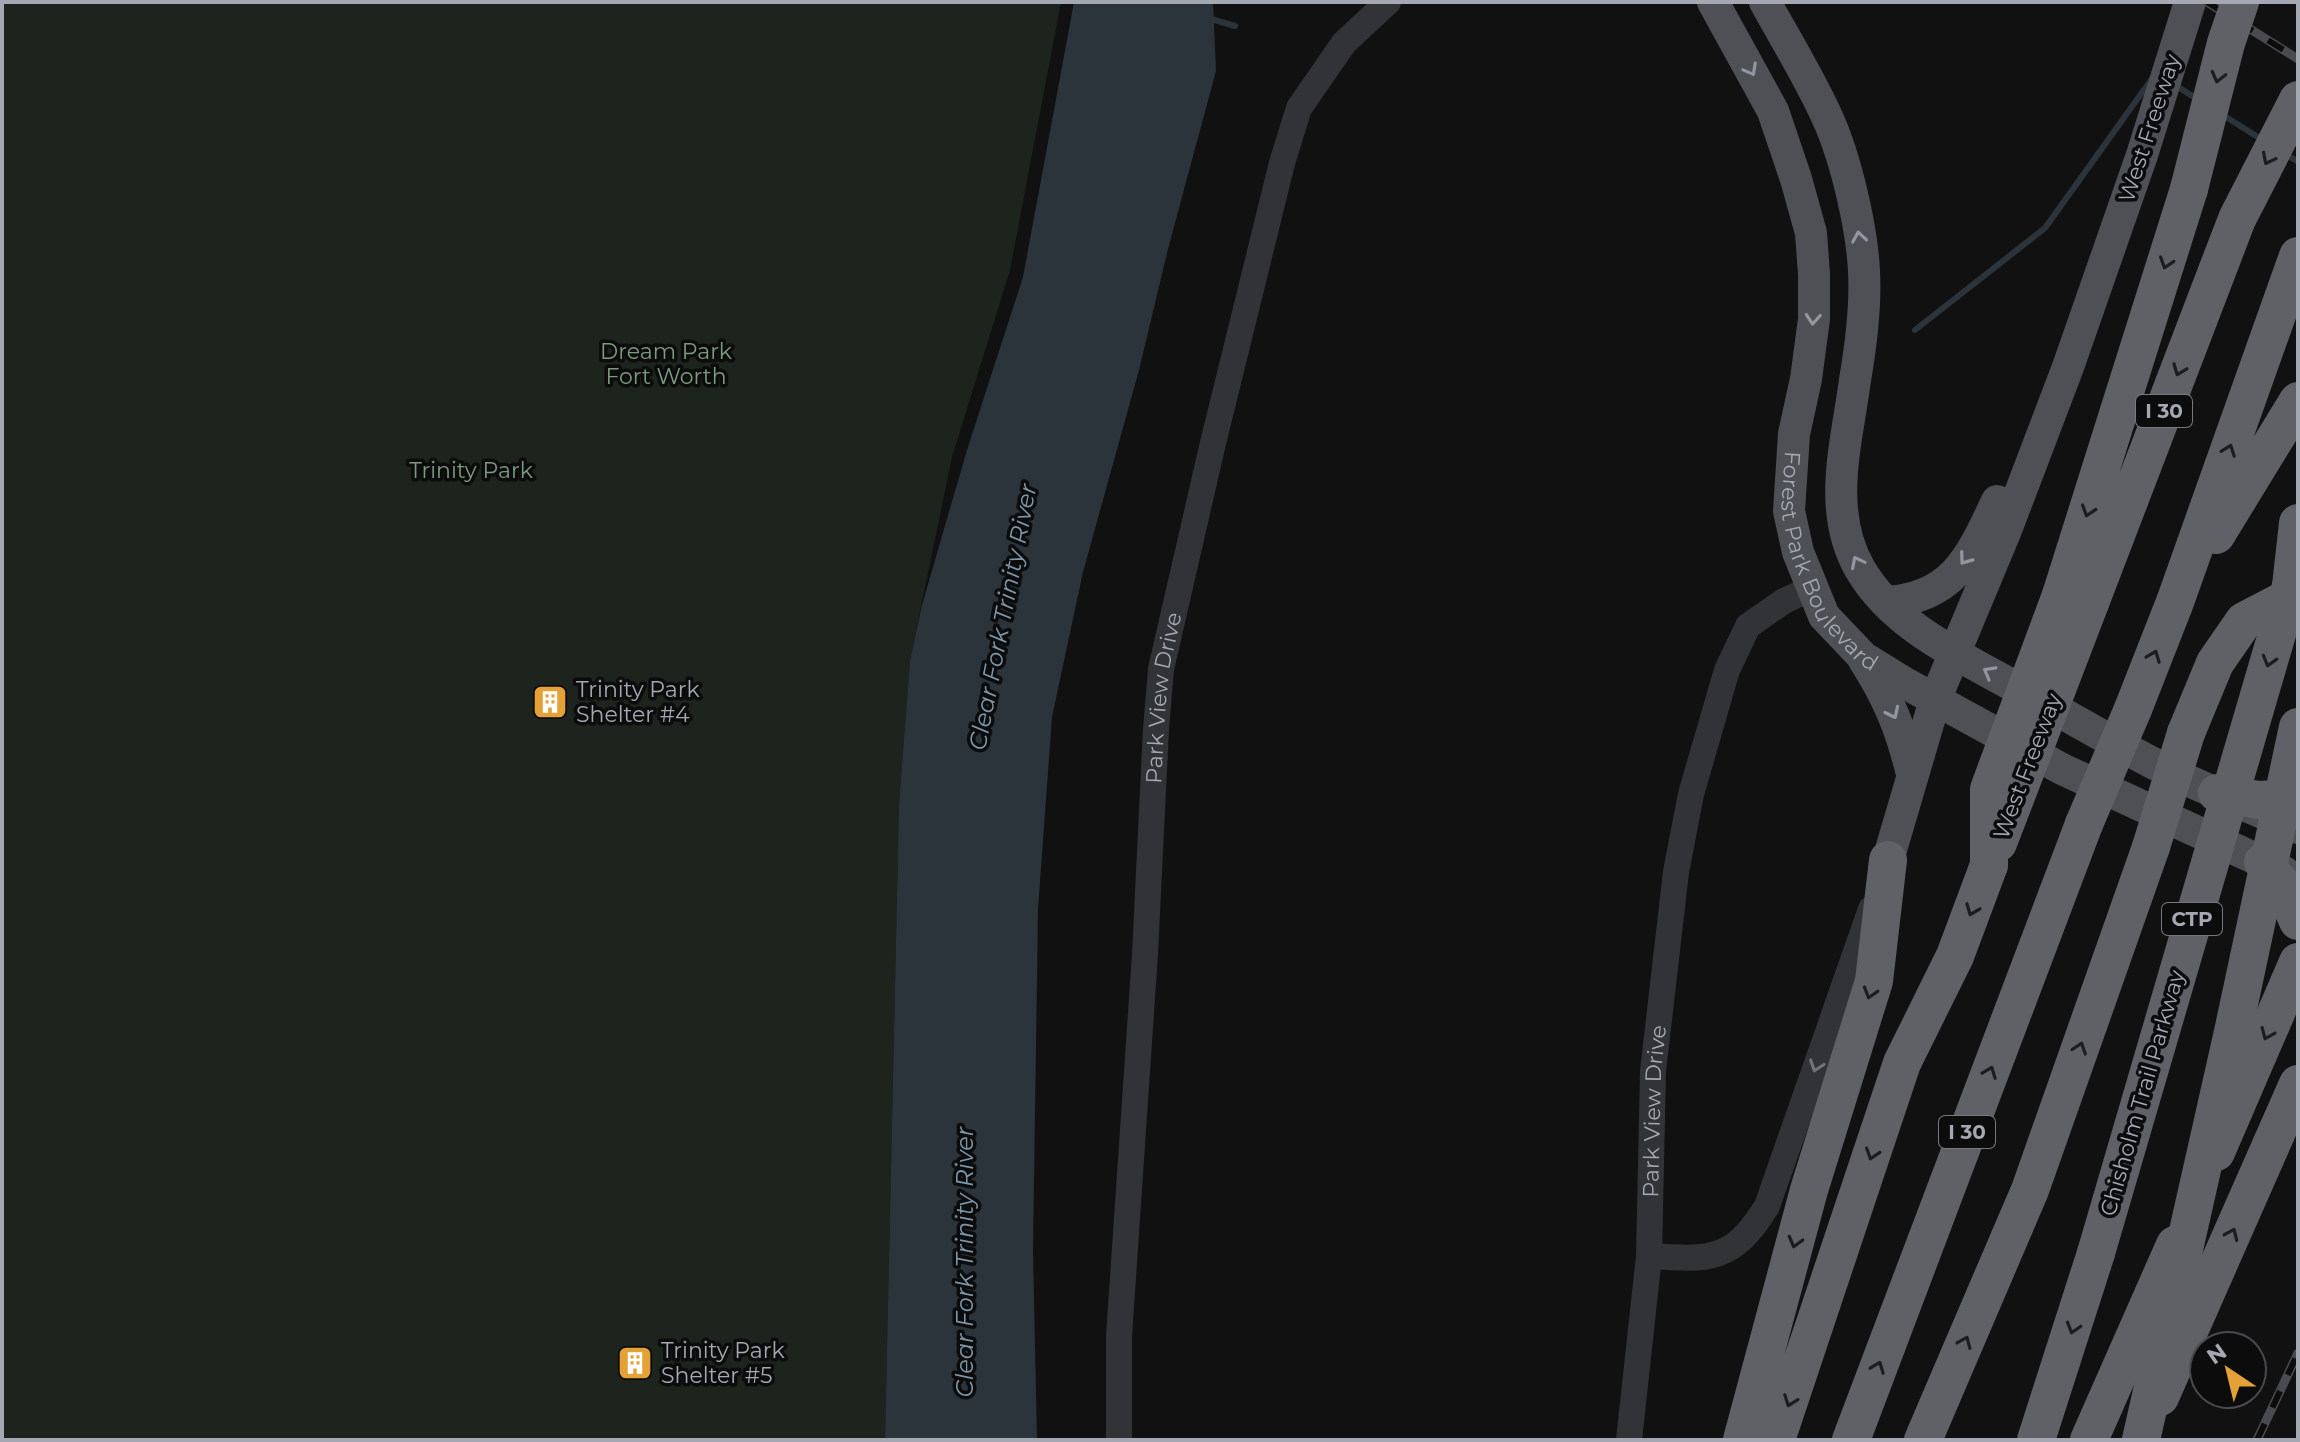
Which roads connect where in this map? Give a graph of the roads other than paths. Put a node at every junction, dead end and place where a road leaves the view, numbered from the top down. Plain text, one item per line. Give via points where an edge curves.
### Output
1 (1388, 2) edge
2 (1713, 2) edge
3 (1765, 2) edge
4 (2190, 2) edge
5 (2240, 2) edge
6 (1815, 94) junction
7 (2298, 100) edge
8 (1773, 111) junction
9 (2298, 256) edge
10 (2068, 367) junction
11 (2298, 401) edge
12 (2298, 523) edge
13 (2296, 580) edge
14 (1812, 588) junction
15 (2076, 599) junction
16 (1886, 602) junction
17 (2175, 602) junction
18 (1954, 652) junction
19 (1863, 657) junction
20 (1935, 700) junction
21 (2298, 727) edge
22 (1912, 774) junction
23 (2217, 793) junction
24 (2298, 798) edge
25 (2298, 828) edge
26 (2280, 857) edge
27 (1888, 860) junction
28 (2298, 878) edge
29 (2298, 921) edge
30 (2298, 962) edge
31 (2233, 1032) junction
32 (2298, 1084) edge
33 (1649, 1256) junction
34 (1119, 1440) edge
35 (1629, 1440) edge
36 (1742, 1440) edge
37 (1776, 1440) edge
38 (1851, 1440) edge
39 (1923, 1440) edge
40 (2036, 1440) edge
41 (2089, 1440) edge
42 (2141, 1440) edge

1 - 34 street, Park View Drive via 1344,43 1299,108 1161,669 1119,1336
2 -> 8 main road, Forest Park Boulevard
3 - 6 main road, Forest Park Boulevard
4 - 10 main road, West Freeway
5 -> 15 highway, bridge
6 - 8 main road
16 -> 6 main road, Forest Park Boulevard via 1859,567 1845,528 1842,457 1856,377 1864,271 1846,174
7 -> 15 highway, West Freeway / I 30 via 2237,219
8 -> 14 main road, Forest Park Boulevard via 1811,233 1814,319 1794,434 1789,511
17 -> 9 highway, I 30
10 -> 16 main road via 1963,563 1935,591
10 - 18 main road, West Freeway
11 - 17 highway
12 - 13 highway, Chisholm Trail Parkway
39 -> 13 highway, bridge via 2030,1190 2186,733 2215,663 2244,621
13 -> 40 highway, Chisholm Trail Parkway / CTP, bridge
14 - 19 main road, Forest Park Boulevard via 1824,616
14 - 33 street, Park View Drive via 1748,626 1727,670 1691,794 1676,872 1653,1071
15 -> 37 highway, West Freeway / I 30, bridge via 1955,956 1902,1063
16 - 18 main road, Forest Park Boulevard
38 -> 17 highway, I 30, bridge via 2084,824
18 - 20 main road, West Freeway
23 -> 18 main road, Forest Park Boulevard
19 - 20 main road, Forest Park Boulevard
19 -> 22 main road via 1898,723
20 - 22 main road, West Freeway
20 - 26 main road, Forest Park Boulevard via 2062,769
21 - 31 highway, CTP, bridge
22 - 27 main road, West Freeway
23 - 24 highway via 2258,800
23 - 25 main road, Forest Park Boulevard
26 - 28 main road, Forest Park Boulevard
26 - 29 highway via 2282,885
26 - 31 highway, bridge
27 -> 33 street, West Freeway via 1767,1206 1752,1231 1723,1253 1697,1260
27 -> 36 highway via 1874,981 1809,1190
30 -> 41 highway
31 - 42 highway, CTP, bridge
42 -> 32 highway
33 - 35 street, Park View Drive

